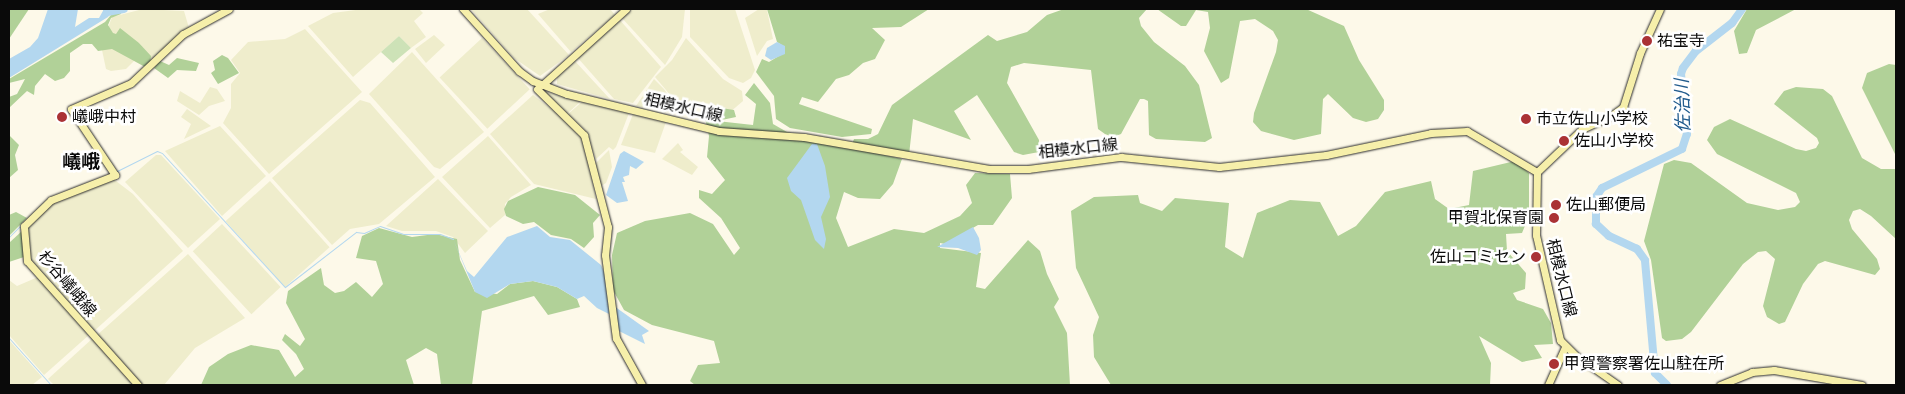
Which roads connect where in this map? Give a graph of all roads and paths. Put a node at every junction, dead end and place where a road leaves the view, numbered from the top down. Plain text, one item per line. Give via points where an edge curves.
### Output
1 (228, 9) edge
2 (463, 9) edge
3 (626, 9) edge
4 (1660, 9) edge
5 (539, 87) junction
6 (1537, 172) junction
7 (1564, 347) junction
8 (138, 385) edge
9 (642, 385) edge
10 (1548, 385) edge
11 (1618, 385) edge
12 (1720, 385) edge
13 (1862, 385) edge

1 - 8 main road, 杉谷嶬峨線 via 183,34 131,83 71,110 115,175 51,200 24,226 27,261
2 - 5 main road, 相模水口線 via 512,65
3 - 5 main road
4 - 6 main road via 1640,53 1623,107 1612,116 1582,129
5 - 6 main road, 相模水口線 via 719,132 804,137 989,169 1028,168 1121,157 1219,167 1326,155 1454,130 1479,135
5 - 9 main road via 584,136 608,228 605,256 616,338
6 - 7 main road, 相模水口線 via 1536,236
7 - 10 main road
7 - 11 main road
12 - 13 main road via 1752,372 1774,370

